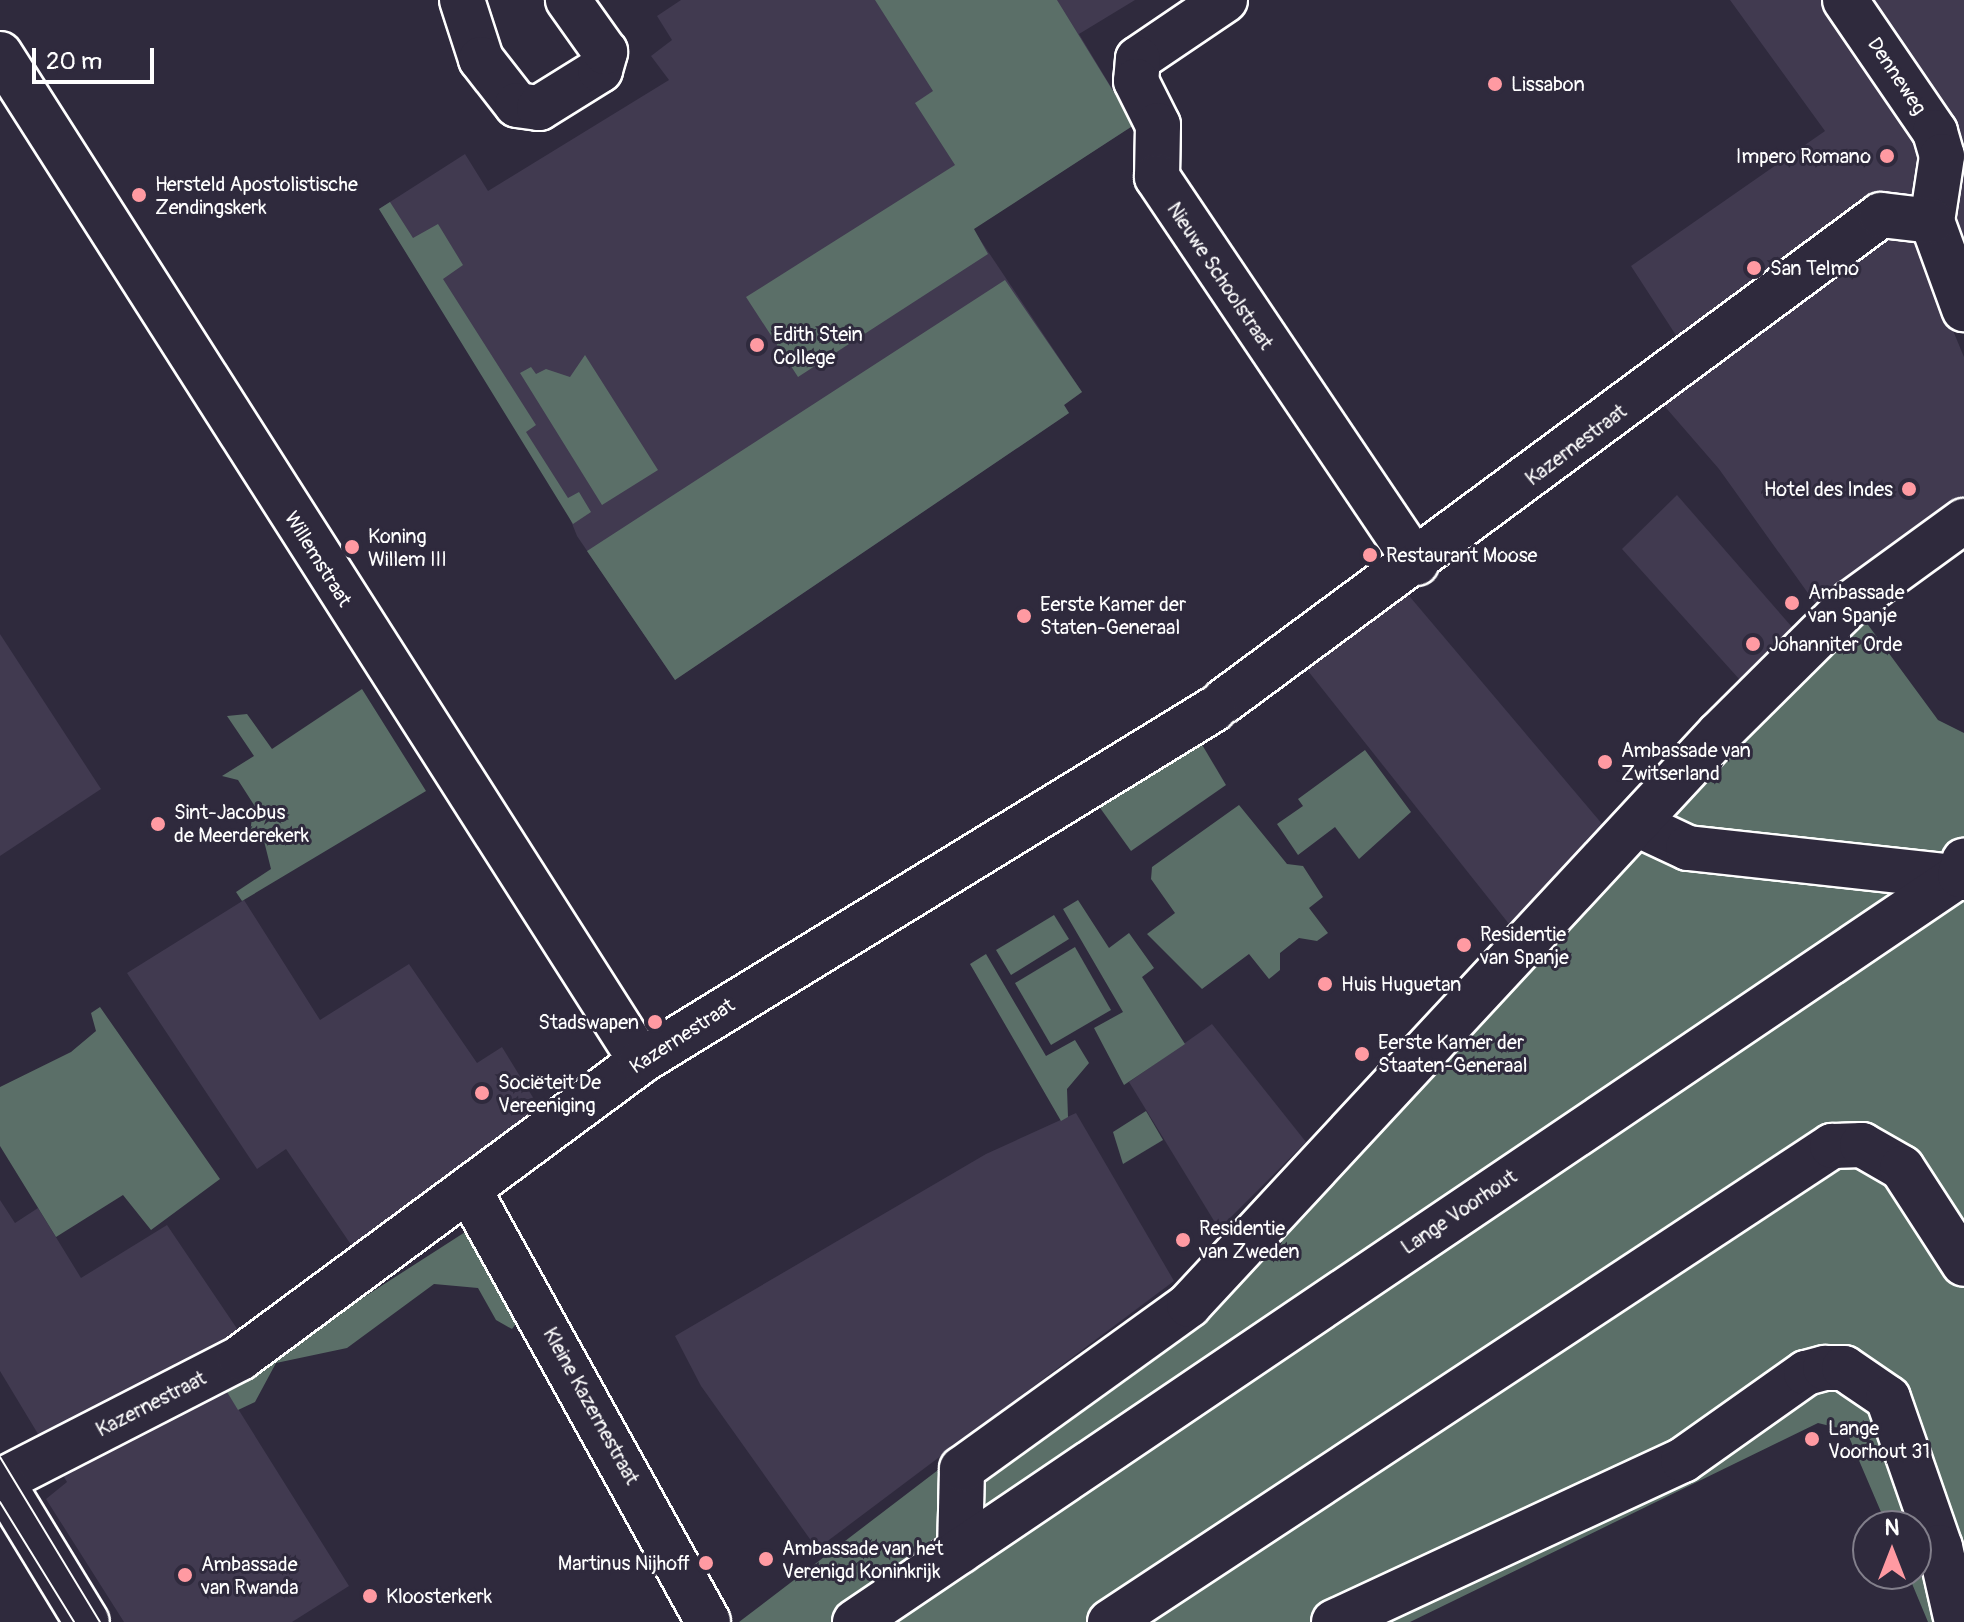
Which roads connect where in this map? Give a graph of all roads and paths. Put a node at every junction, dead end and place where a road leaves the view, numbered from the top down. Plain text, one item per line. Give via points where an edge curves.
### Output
1 (462, 0) edge
2 (568, 0) edge
3 (1225, 0) edge
4 (1845, 0) edge
5 (0, 54) edge
6 (1953, 148) edge
7 (1932, 221) junction
8 (1964, 309) edge
9 (1964, 521) edge
10 (1416, 563) junction
11 (1641, 826) junction
12 (1963, 872) edge
13 (641, 1061) junction
14 (470, 1192) junction
15 (1964, 1264) edge
16 (1, 1480) edge
17 (960, 1551) junction
18 (87, 1622) edge
19 (708, 1622) edge
20 (855, 1622) edge
21 (1110, 1622) edge
22 (1334, 1622) edge
23 (1957, 1622) edge

1 - 2 street via 481,59 517,105 539,108 600,70 605,52
3 - 10 street, Nieuwe Schoolstraat via 1138,59 1136,81 1158,125 1157,177
4 - 6 street, Denneweg via 1935,132
5 - 13 street, Willemstraat
6 - 7 street
7 - 8 street
7 - 10 street, Kazernestraat via 1881,215
9 - 11 street via 1851,603 1720,733
10 - 13 street, Kazernestraat via 1219,705
11 - 12 street, Lange Voorhout via 1688,848 1880,874
11 - 17 street via 1189,1305 962,1469
12 - 17 street, Lange Voorhout
13 - 14 street, Kazernestraat
14 - 16 street, Kazernestraat via 240,1358
14 - 19 street, Kleine Kazernestraat
15 - 21 street via 1902,1168 1862,1145 1832,1146
16 - 18 street
17 - 20 street, Lange Voorhout
22 - 23 street via 1683,1460 1806,1373 1825,1368 1844,1368 1888,1398 1940,1547

